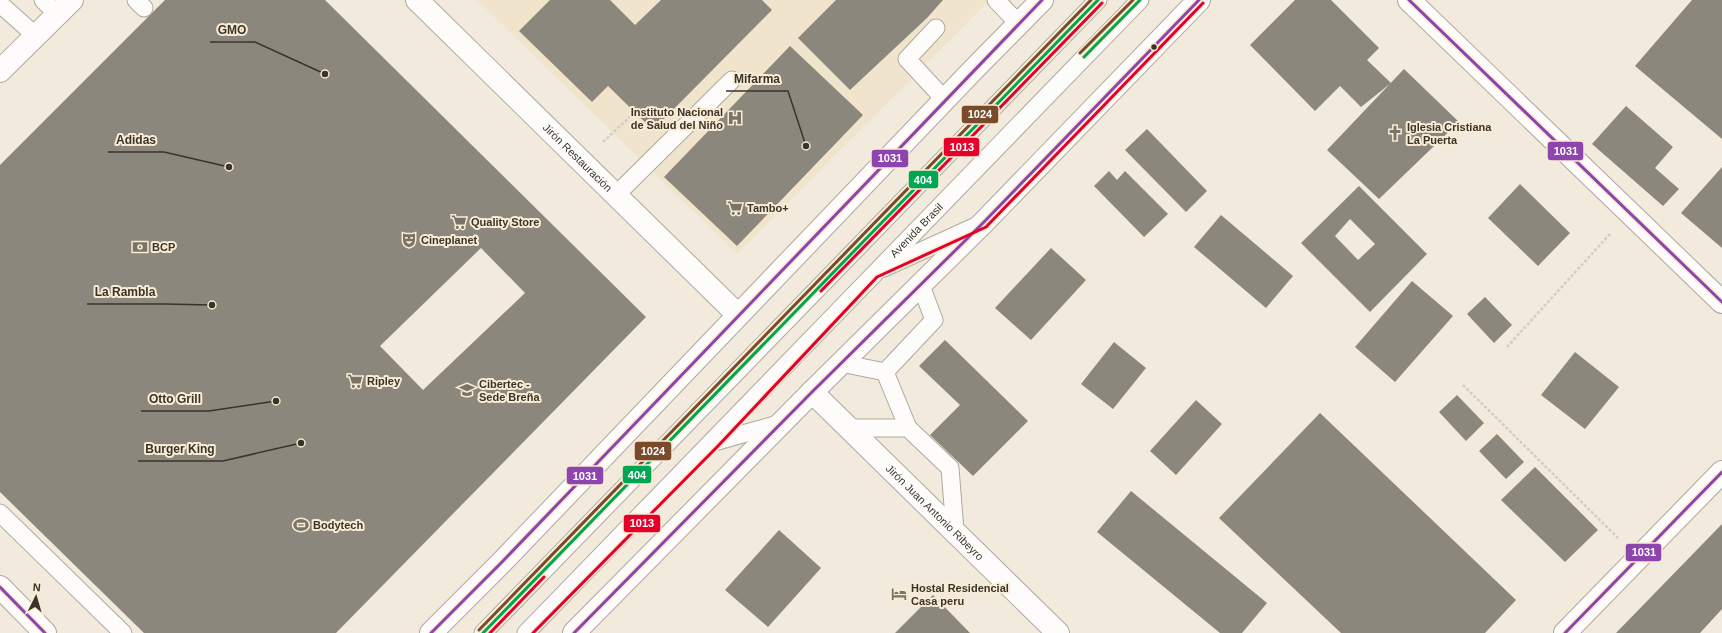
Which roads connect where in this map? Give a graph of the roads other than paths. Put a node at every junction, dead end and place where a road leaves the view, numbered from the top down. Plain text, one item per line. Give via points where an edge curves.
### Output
1 (417, 0) edge
2 (996, 0) edge
3 (1042, 0) edge
4 (1098, 0) edge
5 (1140, 0) edge
6 (1199, 0) edge
7 (1408, 0) edge
8 (0, 4) edge
9 (57, 5) edge
10 (1019, 24) junction
11 (936, 28) dead end
12 (36, 36) junction
13 (0, 71) edge
14 (732, 80) dead end
15 (945, 100) junction
16 (616, 195) junction
17 (983, 223) junction
18 (874, 273) junction
19 (920, 283) junction
20 (1722, 302) edge
21 (738, 315) junction
22 (842, 363) junction
23 (885, 372) junction
24 (812, 392) junction
25 (782, 423) junction
26 (848, 428) junction
27 (908, 428) junction
28 (714, 442) junction
29 (1722, 472) edge
30 (0, 513) edge
31 (955, 531) junction
32 (0, 587) edge
33 (45, 633) edge
34 (123, 633) edge
35 (431, 633) edge
36 (483, 633) edge
37 (526, 633) edge
38 (574, 633) edge
39 (1058, 633) edge
40 (1565, 633) edge

1 - 16 main road, Jirón Restauración
2 - 10 lane
3 - 10 main road
4 - 36 lane
5 - 18 lane, Avenida Brasil
6 - 17 main road
7 - 20 main road
8 - 12 lane
9 - 12 main road
10 - 15 main road
11 - 15 lane via 907,59
12 - 13 main road
14 - 16 lane
15 - 21 main road
16 - 21 main road, Jirón Restauración
17 - 18 lane
17 - 19 main road
18 - 28 lane, Avenida Brasil
19 - 22 main road
19 - 23 lane via 934,320
21 - 35 main road
22 - 23 lane
22 - 24 main road
23 - 27 lane
24 - 25 main road
24 - 26 main road, Jirón Juan Antonio Ribeyro
25 - 28 lane
25 - 38 main road
26 - 27 lane
26 - 31 main road, Jirón Juan Antonio Ribeyro
27 - 31 lane via 950,468
28 - 37 lane, Avenida Brasil
29 - 40 main road
30 - 34 lane
31 - 39 main road, Jirón Juan Antonio Ribeyro
32 - 33 main road

